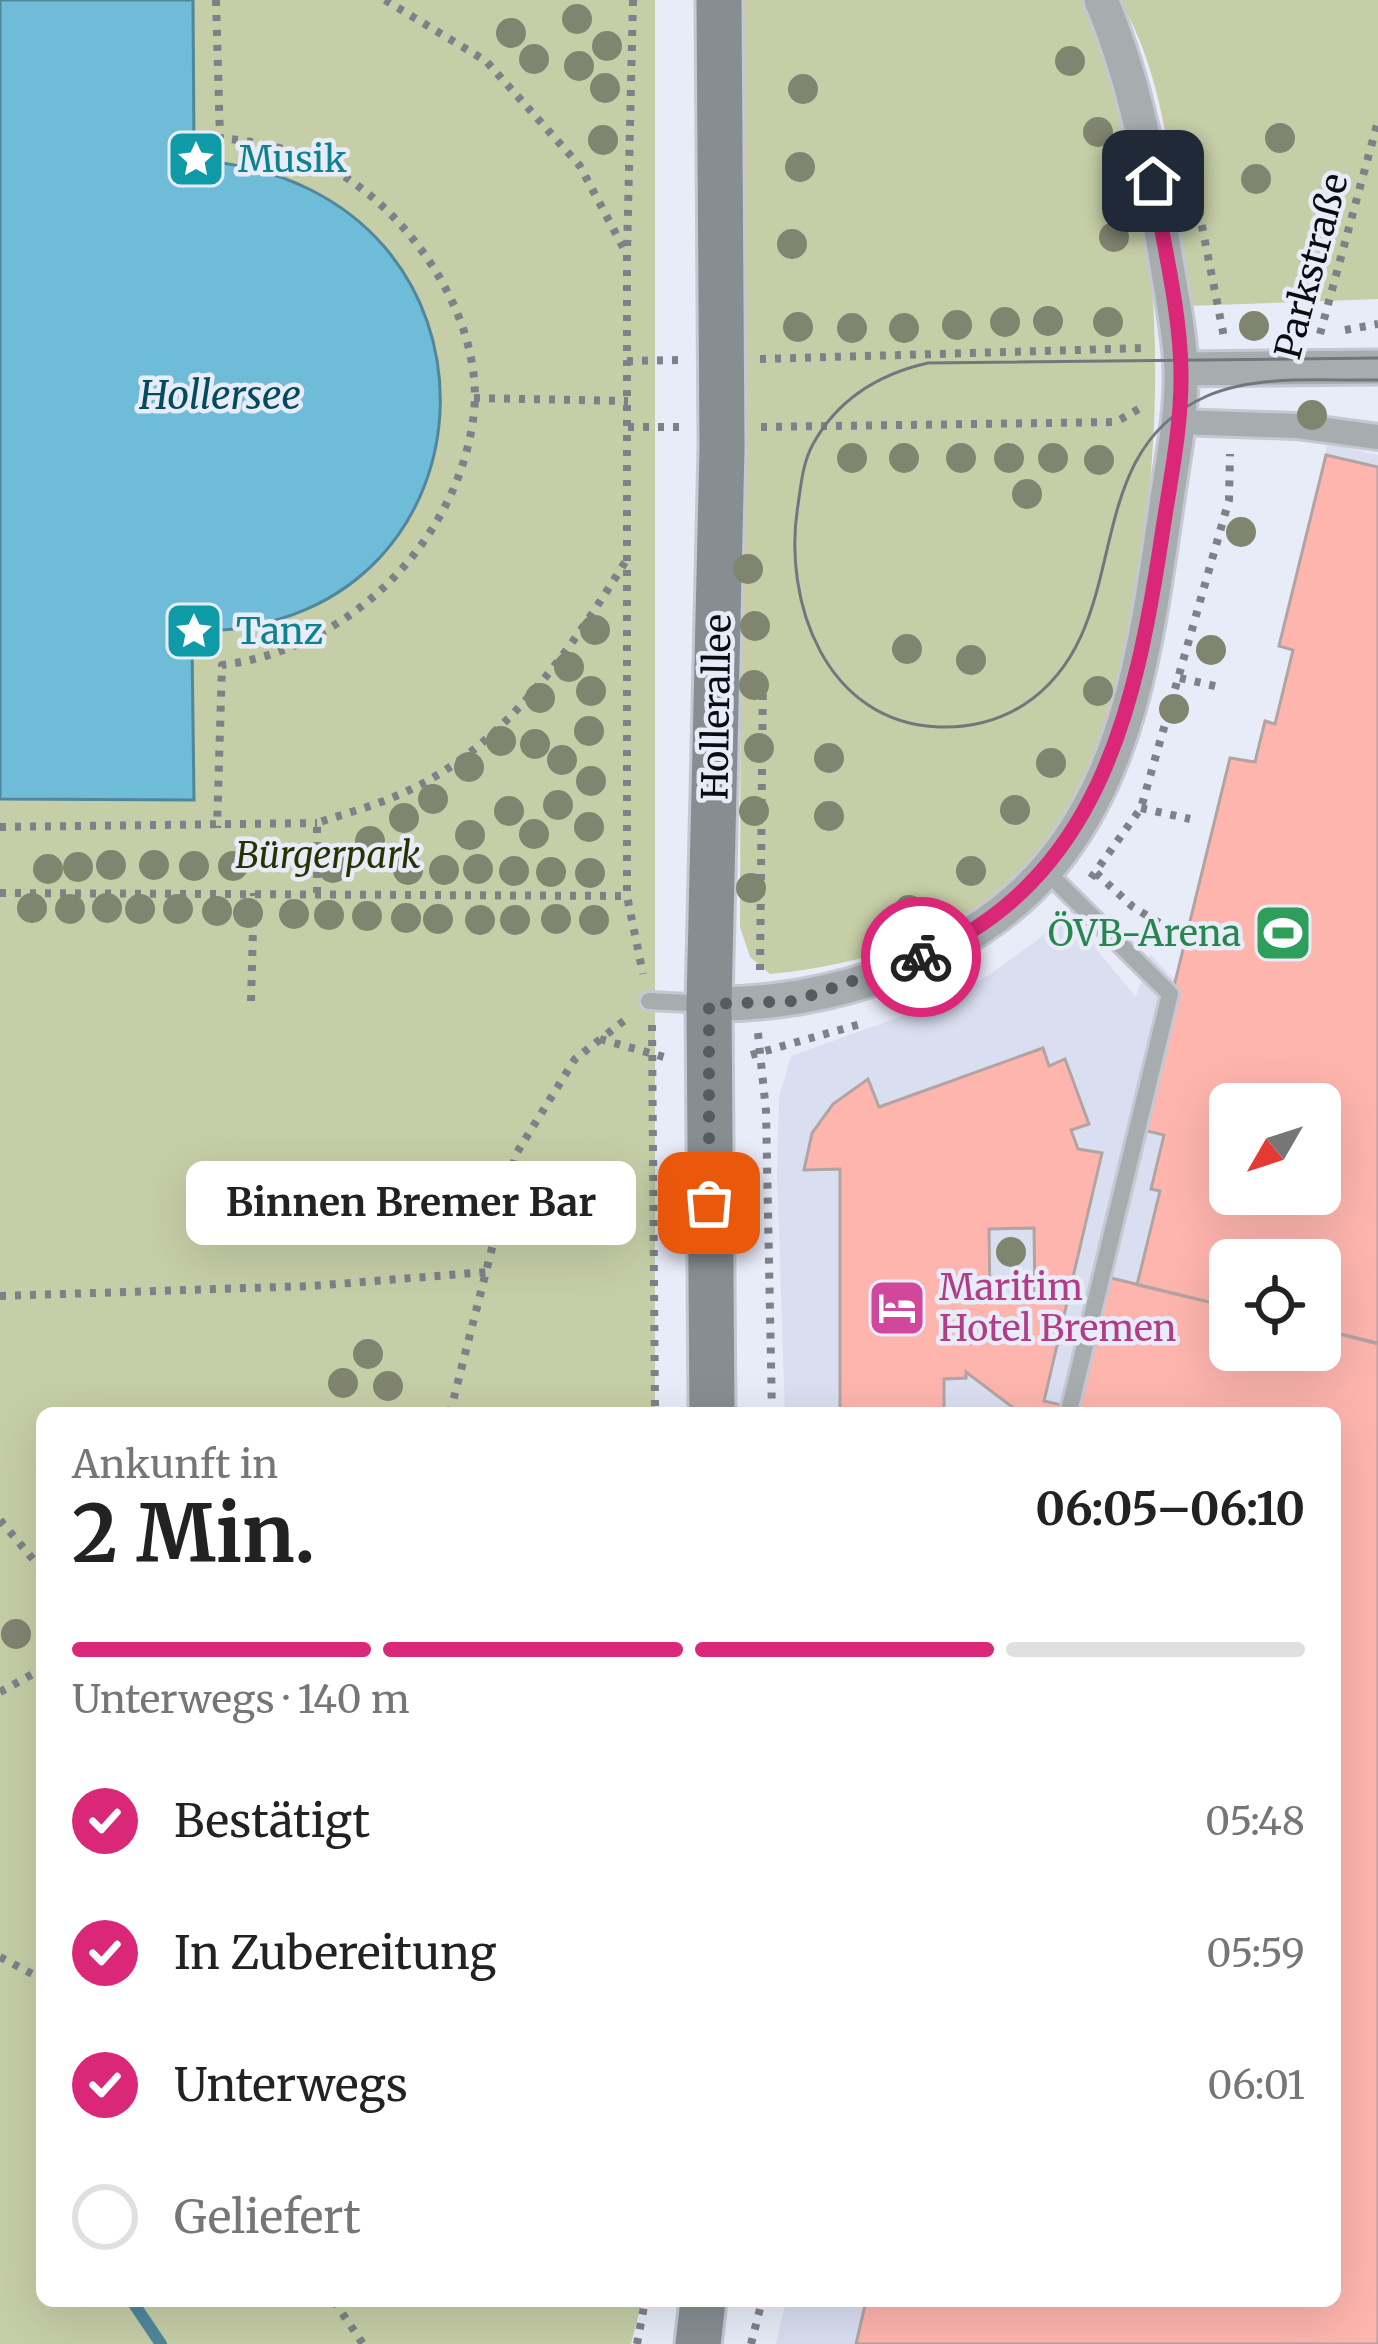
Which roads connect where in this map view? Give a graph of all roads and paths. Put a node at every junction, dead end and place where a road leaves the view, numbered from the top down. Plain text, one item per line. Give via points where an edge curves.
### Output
1 (216, 0) edge
2 (386, 0) edge
3 (633, 0) edge
4 (719, 0) edge
5 (1101, 0) edge
6 (1378, 122) edge
7 (627, 253) junction
8 (1378, 324) edge
9 (1353, 326) dead end
10 (1180, 358) junction
11 (721, 360) junction
12 (627, 361) junction
13 (1378, 367) edge
14 (1311, 369) junction
15 (474, 398) junction
16 (628, 401) junction
17 (1178, 422) junction
18 (628, 427) junction
19 (721, 427) junction
20 (1378, 437) edge
21 (630, 554) junction
22 (1180, 678) dead end
23 (1219, 687) dead end
24 (1141, 808) dead end
25 (1190, 819) dead end
26 (317, 823) junction
27 (0, 827) edge
28 (217, 828) junction
29 (1045, 870) junction
30 (1096, 873) dead end
31 (0, 893) edge
32 (254, 893) junction
33 (317, 893) junction
34 (627, 896) junction
35 (1166, 927) dead end
36 (251, 1001) dead end
37 (649, 1001) junction
38 (709, 1004) junction
39 (600, 1039) junction
40 (757, 1054) dead end
41 (654, 1057) junction
42 (487, 1272) junction
43 (0, 1296) edge
44 (1070, 1406) dead end
45 (452, 1407) edge
46 (655, 1407) edge
47 (712, 1407) edge
48 (772, 1407) edge
49 (0, 1520) edge
50 (36, 1563) edge
51 (36, 1672) edge
52 (0, 1692) edge
53 (0, 1957) edge
54 (36, 1976) edge
55 (338, 2307) edge
56 (644, 2307) edge
57 (702, 2307) edge
58 (760, 2307) edge
59 (363, 2344) edge
60 (637, 2344) edge
61 (698, 2344) edge
62 (751, 2344) edge

1 - 15 path via 220,138 312,159 360,187 402,226 460,320
2 - 7 path via 486,61 580,166
3 - 7 path
4 - 11 main road, Hollerallee
5 - 10 street via 1145,136
6 - 14 path, Parkstraße
7 - 12 path
8 - 9 path
10 - 11 path
10 - 14 street
10 - 17 street
10 - 19 path via 1155,397 1116,422
11 - 12 path
11 - 19 main road, Hollerallee
12 - 16 path
13 - 14 street
15 - 16 path
15 - 28 path via 467,451 449,496 398,575 330,627 250,662 222,665
16 - 18 path
17 - 20 street
17 - 29 street via 1126,719 1085,813
18 - 19 path
18 - 21 path
19 - 38 main road, Hollerallee
21 - 26 path via 547,678 499,727 399,795
21 - 34 path
22 - 23 path
24 - 25 path
26 - 28 path
26 - 33 path
27 - 28 path
29 - 38 street via 939,949 865,980 795,1001
29 - 44 lane via 1171,994
30 - 35 path
31 - 32 path
32 - 33 path
32 - 36 path
33 - 34 path
34 - 37 path
37 - 38 lane
37 - 39 path
37 - 41 path
38 - 47 main road, Hollerallee
39 - 41 path
39 - 42 path via 575,1059 516,1154
40 - 48 path via 766,1111
41 - 46 path
42 - 43 path
42 - 45 path
49 - 50 path
51 - 52 path
53 - 54 path
55 - 59 path
56 - 60 path
57 - 61 main road
58 - 62 path

